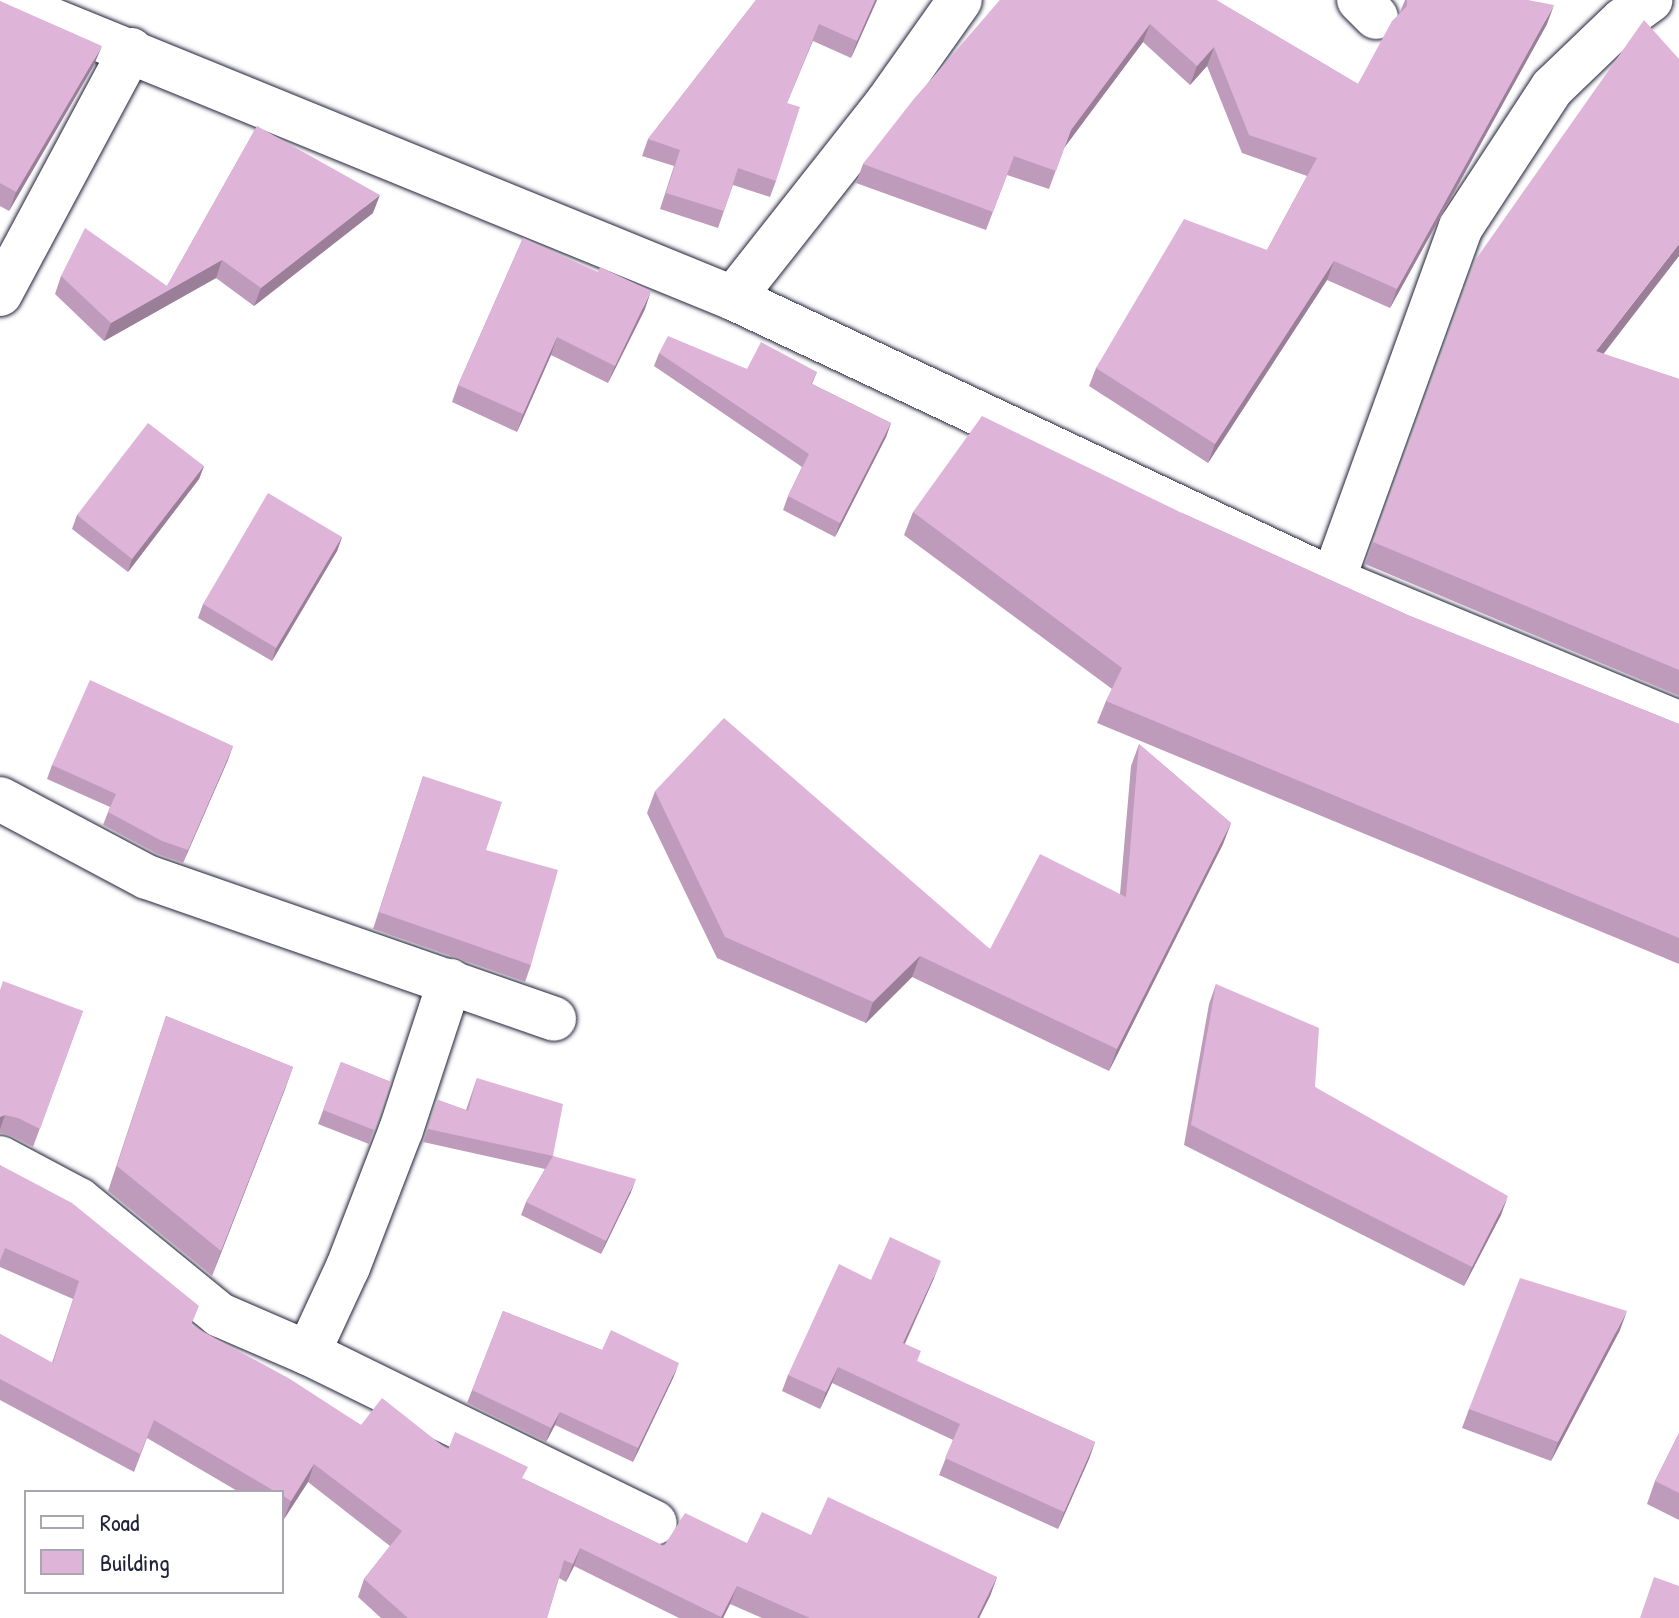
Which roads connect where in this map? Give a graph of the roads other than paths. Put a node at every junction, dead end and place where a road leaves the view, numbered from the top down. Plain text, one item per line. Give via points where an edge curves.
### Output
1 (3, 0) edge
2 (960, 0) edge
3 (1651, 0) edge
4 (131, 50) junction
5 (0, 294) edge
6 (733, 298) junction
7 (1333, 580) junction
8 (1679, 723) edge
9 (0, 799) edge
10 (450, 981) junction
11 (554, 1019) dead end
12 (0, 1158) edge
13 (308, 1353) junction
14 (655, 1523) dead end

1 - 4 street
2 - 6 street via 887,103
3 - 7 street via 1552,88 1461,227
4 - 5 street
4 - 6 street
6 - 7 street
7 - 8 street
9 - 10 street via 147,877
10 - 11 street
10 - 13 street via 391,1157
12 - 13 street via 79,1200 220,1315
13 - 14 street

